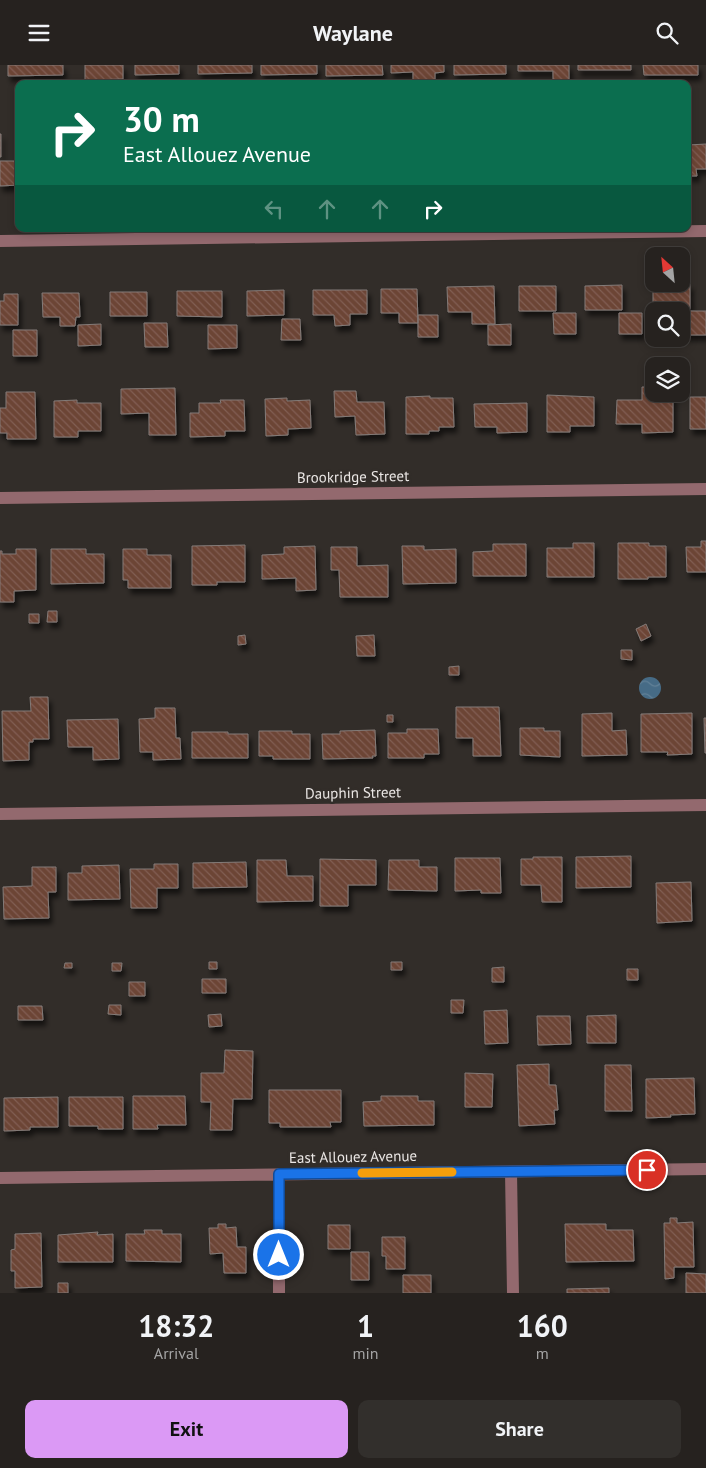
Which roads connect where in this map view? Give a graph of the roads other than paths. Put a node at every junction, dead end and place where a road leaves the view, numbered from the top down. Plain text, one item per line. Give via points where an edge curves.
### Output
1 (691, 231) edge
2 (706, 231) edge
3 (635, 232) edge
4 (0, 241) edge
5 (706, 489) edge
6 (0, 498) edge
7 (706, 805) edge
8 (0, 814) edge
9 (706, 1169) edge
10 (511, 1172) junction
11 (279, 1174) junction
12 (0, 1179) edge
13 (279, 1293) edge
14 (513, 1293) edge

1 - 2 street
3 - 4 street
5 - 6 street, Brookridge Street
7 - 8 street, Dauphin Street
9 - 10 street, East Allouez Avenue
10 - 11 street, East Allouez Avenue
10 - 14 street
11 - 12 street, East Allouez Avenue
11 - 13 street

